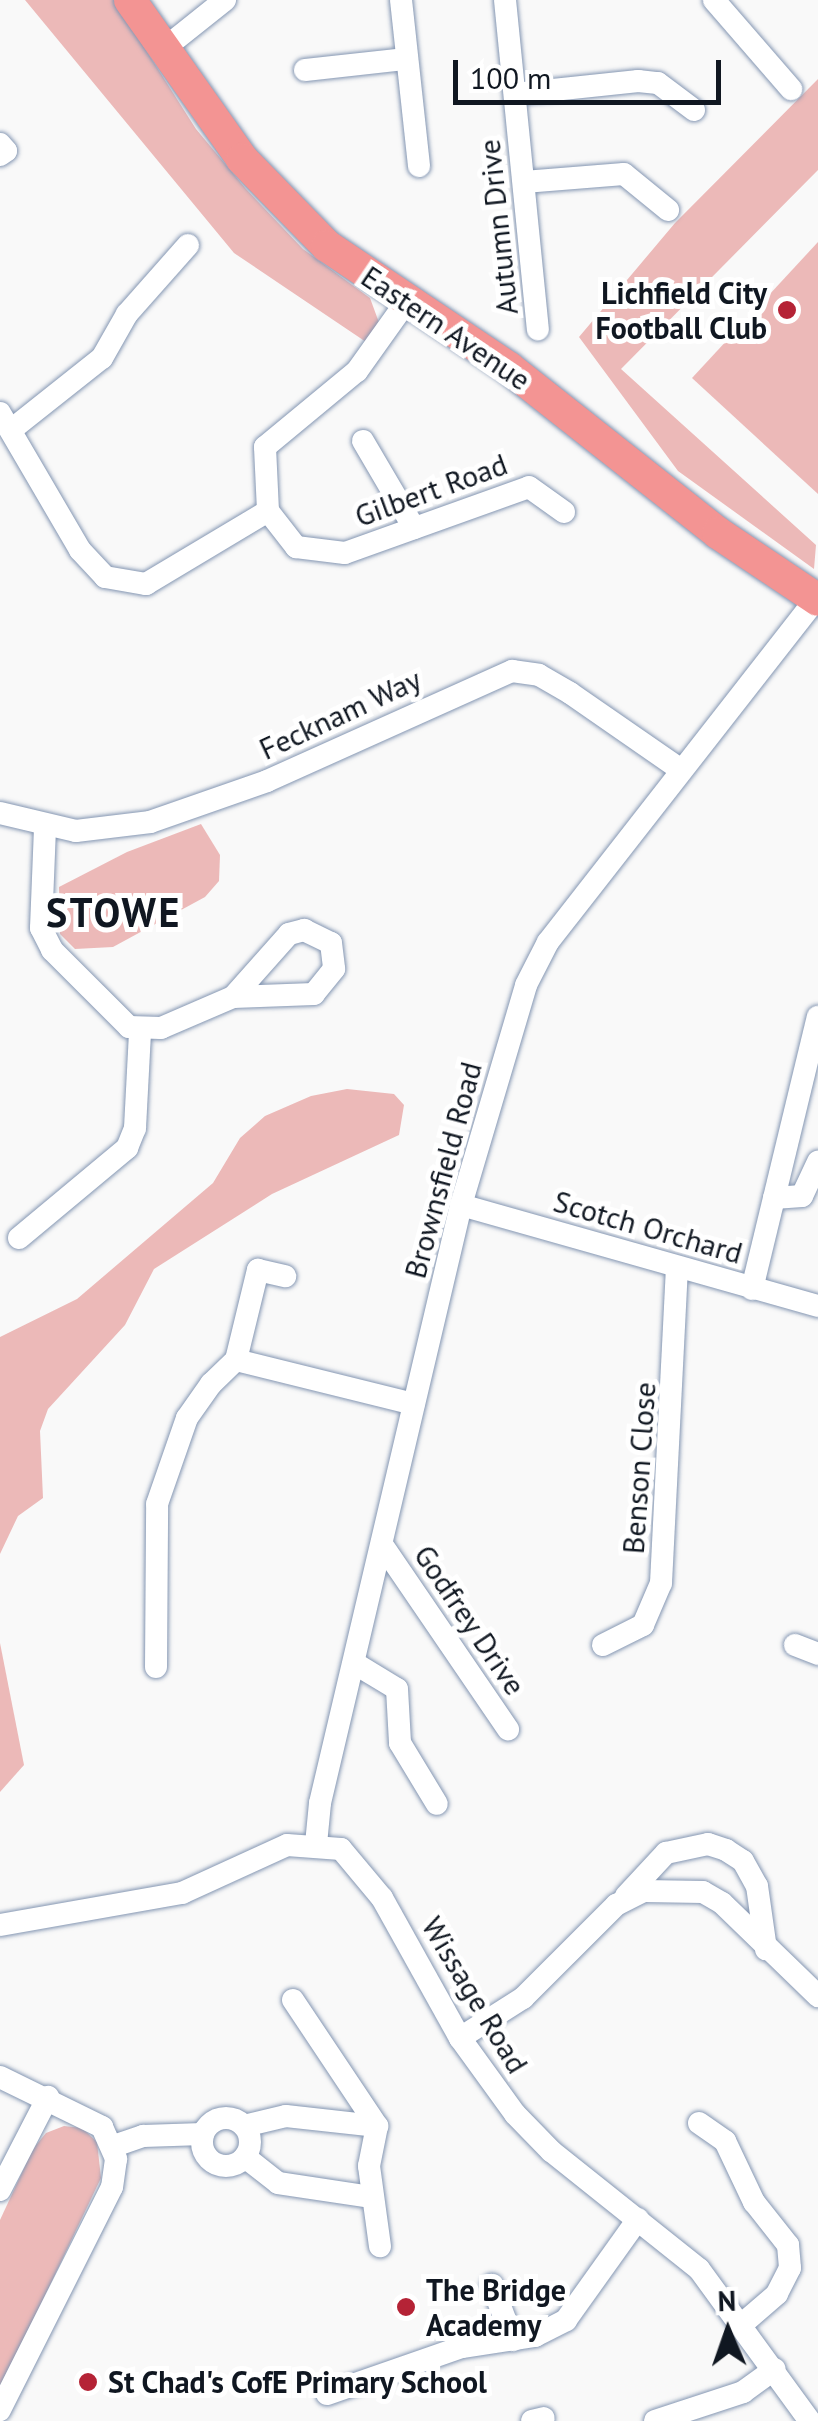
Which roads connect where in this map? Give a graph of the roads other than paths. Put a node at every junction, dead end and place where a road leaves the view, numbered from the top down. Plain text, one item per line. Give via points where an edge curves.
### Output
1 (130, 0) edge
2 (225, 0) edge
3 (400, 0) edge
4 (505, 0) edge
5 (714, 0) edge
6 (161, 51) junction
7 (404, 59) junction
8 (305, 70) dead end
9 (791, 88) dead end
10 (515, 94) junction
11 (694, 110) dead end
12 (0, 144) edge
13 (0, 155) edge
14 (419, 166) dead end
15 (524, 182) junction
16 (668, 210) dead end
17 (188, 246) dead end
18 (407, 301) junction
19 (538, 329) dead end
20 (6, 422) edge
21 (362, 442) dead end
22 (268, 512) junction
23 (564, 512) dead end
24 (414, 528) junction
25 (817, 598) edge
26 (681, 770) junction
27 (0, 813) edge
28 (45, 828) junction
29 (232, 997) dead end
30 (818, 1017) edge
31 (140, 1030) junction
32 (818, 1161) edge
33 (774, 1198) junction
34 (461, 1205) junction
35 (20, 1238) dead end
36 (677, 1267) junction
37 (285, 1276) dead end
38 (752, 1289) junction
39 (818, 1306) edge
40 (236, 1360) junction
41 (414, 1404) junction
42 (383, 1546) junction
43 (603, 1645) dead end
44 (795, 1645) dead end
45 (818, 1654) edge
46 (354, 1663) junction
47 (156, 1668) dead end
48 (508, 1729) dead end
49 (438, 1804) dead end
50 (316, 1844) junction
51 (616, 1906) junction
52 (0, 1925) edge
53 (766, 1952) junction
54 (818, 1996) edge
55 (293, 2000) dead end
56 (460, 2038) junction
57 (0, 2077) edge
58 (48, 2097) junction
59 (699, 2122) dead end
60 (244, 2126) junction
61 (376, 2126) junction
62 (203, 2134) junction
63 (114, 2146) junction
64 (245, 2158) junction
65 (0, 2190) edge
66 (372, 2196) junction
67 (638, 2218) junction
68 (380, 2246) dead end
69 (492, 2285) dead end
70 (741, 2324) junction
71 (513, 2340) junction
72 (774, 2369) junction
73 (327, 2394) dead end
74 (0, 2410) edge
75 (664, 2420) edge
76 (810, 2421) edge

1 - 6 highway, Eastern Avenue
2 - 6 street
3 - 7 street
4 - 10 street, Autumn Drive
5 - 9 street
6 - 18 highway, Eastern Avenue via 268,190 326,246
7 - 8 street
7 - 14 street
10 - 11 street via 638,81 658,83
10 - 15 street, Autumn Drive
12 - 13 street via 6,151
15 - 16 street via 624,174
15 - 19 street, Autumn Drive
17 - 20 street via 127,314 102,358
18 - 22 street via 356,371 266,446
18 - 25 highway, Eastern Avenue via 509,368 718,533
20 - 22 street via 80,550 105,577 146,584
21 - 24 street
22 - 24 street, Gilbert Road via 296,548 345,552
23 - 24 street, Gilbert Road via 530,486
25 - 26 street, Brownsfield Road
26 - 28 street, Fecknam Way via 570,693 512,671 196,810 105,830
26 - 34 street, Brownsfield Road via 537,963
27 - 28 street, Fecknam Way
28 - 31 street via 41,928 52,950 112,1013
29 - 31 street
30 - 33 street
31 - 35 street via 135,1128 127,1148
32 - 33 street via 802,1196
33 - 38 street
34 - 36 street, Scotch Orchard
34 - 41 street, Brownsfield Road
36 - 38 street, Scotch Orchard
36 - 43 street, Benson Close via 661,1583 643,1625
37 - 40 street via 258,1270
38 - 39 street, Scotch Orchard
40 - 41 street
40 - 47 street via 186,1418 157,1504
41 - 42 street, Brownsfield Road
42 - 46 street, Brownsfield Road
42 - 48 street, Godfrey Drive
44 - 45 street
46 - 49 street via 398,1689 400,1743
46 - 50 street, Brownsfield Road
50 - 52 street via 287,1845 182,1893
50 - 56 street, Wissage Road via 341,1849 359,1866
51 - 53 street via 644,1891 703,1892 748,1927
51 - 53 street via 666,1854 708,1844 744,1862 757,1886
51 - 56 street via 523,1998
53 - 54 street
55 - 61 street
56 - 67 street, Wissage Road via 550,2151
57 - 58 street
58 - 63 street via 102,2127
58 - 65 street
59 - 70 street via 725,2141 754,2202 788,2246 790,2268 777,2294
60 - 61 street via 286,2116
60 - 62 street via 221,2118
60 - 64 street via 250,2142
61 - 66 street
62 - 63 street via 144,2136
62 - 64 street via 202,2148 214,2164 227,2167
63 - 74 street via 112,2187
64 - 66 street via 278,2183
66 - 68 street
67 - 70 street, Wissage Road via 699,2269
67 - 71 street via 566,2320
69 - 71 street
70 - 72 street, Wissage Road
71 - 73 street via 462,2348
72 - 75 street via 742,2392
72 - 76 street, Wissage Road

